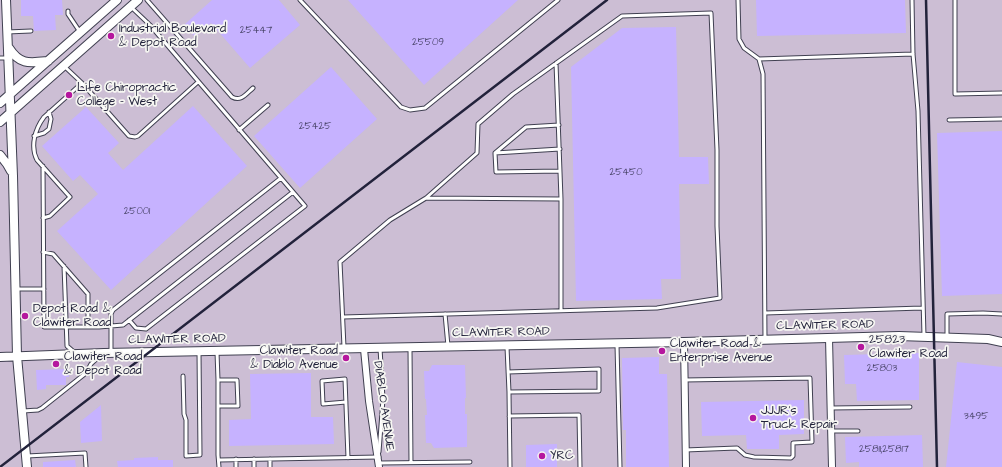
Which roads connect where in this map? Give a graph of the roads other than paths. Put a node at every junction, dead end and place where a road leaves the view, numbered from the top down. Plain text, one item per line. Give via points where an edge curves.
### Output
1 (6, 0) edge
2 (117, 0) edge
3 (138, 0) edge
4 (147, 0) edge
5 (300, 0) edge
6 (558, 0) edge
7 (738, 0) edge
8 (912, 0) edge
9 (955, 0) edge
10 (130, 3) edge
11 (68, 11) dead end
12 (3, 19) edge
13 (31, 31) dead end
14 (8, 32) junction
15 (80, 32) junction
16 (8, 47) junction
17 (913, 54) junction
18 (0, 58) edge
19 (9, 58) junction
20 (759, 59) junction
21 (48, 61) junction
22 (556, 63) junction
23 (64, 66) junction
24 (198, 82) junction
25 (82, 83) junction
26 (253, 88) dead end
27 (1002, 93) edge
28 (10, 94) junction
29 (0, 103) edge
30 (268, 105) dead end
31 (11, 112) junction
32 (49, 112) junction
33 (1002, 119) edge
34 (949, 120) dead end
35 (0, 122) edge
36 (559, 125) junction
37 (239, 130) junction
38 (34, 136) junction
39 (560, 149) junction
40 (495, 153) junction
41 (0, 155) edge
42 (43, 166) junction
43 (560, 171) junction
44 (13, 176) junction
45 (281, 178) junction
46 (293, 192) junction
47 (426, 198) junction
48 (562, 199) junction
49 (43, 218) junction
50 (44, 252) junction
51 (64, 266) junction
52 (16, 289) junction
53 (44, 289) junction
54 (922, 308) junction
55 (561, 310) junction
56 (765, 313) junction
57 (445, 314) junction
58 (1002, 314) edge
59 (343, 317) junction
60 (129, 320) junction
61 (111, 326) junction
62 (66, 327) junction
63 (88, 327) junction
64 (924, 337) junction
65 (829, 338) junction
66 (947, 338) junction
67 (765, 340) junction
68 (684, 342) junction
69 (1002, 342) edge
70 (617, 343) junction
71 (507, 345) junction
72 (448, 346) junction
73 (410, 347) junction
74 (380, 348) junction
75 (344, 349) junction
76 (364, 349) junction
77 (217, 351) junction
78 (199, 352) junction
79 (107, 353) junction
80 (76, 354) junction
81 (17, 356) junction
82 (0, 357) edge
83 (508, 372) junction
84 (183, 376) dead end
85 (218, 380) junction
86 (684, 380) junction
87 (509, 392) junction
88 (346, 402) junction
89 (218, 406) junction
90 (910, 407) dead end
91 (831, 408) junction
92 (22, 412) junction
93 (509, 416) junction
94 (831, 431) junction
95 (858, 431) dead end
96 (685, 450) junction
97 (26, 456) junction
98 (348, 458) junction
99 (236, 459) junction
100 (254, 459) junction
101 (270, 459) junction
102 (218, 460) junction
103 (470, 462) dead end
104 (379, 463) edge
105 (411, 463) junction
106 (27, 467) edge
107 (86, 467) edge
108 (219, 467) edge
109 (236, 467) edge
110 (254, 467) edge
111 (270, 467) edge
112 (510, 467) edge
113 (580, 467) edge
114 (620, 467) edge
115 (686, 467) edge
116 (832, 467) edge

1 - 12 street
2 - 15 street
3 - 10 street
4 - 26 lane via 232,97 241,98
5 - 6 lane via 401,107 410,110 425,108
7 - 20 lane via 739,39 744,48
8 - 17 lane
9 - 27 lane via 955,94
10 - 23 street
10 - 24 lane
11 - 15 lane
12 - 14 street
13 - 14 lane
14 - 16 street
15 - 21 street
16 - 19 street
16 - 21 street via 18,60
17 - 20 lane
17 - 54 lane via 918,111
18 - 19 lane
19 - 28 street
20 - 56 lane via 763,74
21 - 28 street
22 - 36 lane
22 - 47 lane via 513,94 478,124 476,153
22 - 55 lane via 622,16 711,13 720,298 657,308
23 - 25 lane
23 - 31 street
24 - 25 lane via 135,137 129,136
24 - 37 lane
25 - 32 lane
28 - 29 street
28 - 31 street
30 - 37 lane
31 - 35 street
31 - 44 street
32 - 38 lane via 38,124
32 - 38 lane via 49,129 44,134
33 - 34 lane
36 - 39 lane
36 - 40 lane via 526,127
37 - 45 lane
38 - 42 lane via 35,155
39 - 40 lane
39 - 43 lane
40 - 43 lane via 496,172
41 - 44 street via 8,164
42 - 49 lane
42 - 49 lane via 70,197 50,216
43 - 48 lane
44 - 52 street
45 - 46 lane
45 - 61 lane via 116,307 111,314
46 - 60 lane
46 - 60 lane via 305,206 146,329 136,328
47 - 48 lane
47 - 59 lane via 390,220 340,262
48 - 55 lane
49 - 50 lane
50 - 51 lane via 53,254
50 - 53 lane
51 - 62 lane
51 - 63 lane via 88,294
52 - 53 lane
52 - 81 street
53 - 62 lane via 44,327
54 - 56 lane
54 - 64 lane
55 - 57 lane
56 - 67 lane
57 - 59 lane
57 - 72 lane
58 - 66 lane via 947,314
59 - 75 lane
60 - 61 lane via 121,326
61 - 63 lane
61 - 79 lane
62 - 63 lane
62 - 80 lane via 66,346
64 - 65 street, CLAWITER ROAD
64 - 66 street, CLAWITER ROAD
65 - 67 street, CLAWITER ROAD
65 - 91 street
66 - 69 street, CLAWITER ROAD
67 - 68 street, CLAWITER ROAD
68 - 70 street, CLAWITER ROAD
68 - 86 street
70 - 71 street, CLAWITER ROAD
70 - 114 lane
71 - 72 street, CLAWITER ROAD
71 - 83 lane
72 - 73 street, CLAWITER ROAD
73 - 74 street, CLAWITER ROAD
73 - 105 lane
74 - 76 street, CLAWITER ROAD
74 - 104 lane via 383,399
75 - 76 street, CLAWITER ROAD
75 - 77 street, CLAWITER ROAD
76 - 104 street, DIABLO AVENUE
77 - 78 street, CLAWITER ROAD
77 - 85 lane
78 - 79 street, CLAWITER ROAD
78 - 84 lane via 200,455 186,456
79 - 80 street, CLAWITER ROAD
79 - 92 lane via 42,408
80 - 81 street, CLAWITER ROAD
81 - 82 street, CLAWITER ROAD
81 - 92 street
83 - 87 lane
83 - 87 lane via 599,369 599,391
85 - 89 lane
85 - 89 lane via 237,380 238,406
86 - 96 street
86 - 96 lane via 810,378 812,442 793,443 791,458 754,458 745,455 738,448
87 - 93 lane
88 - 88 lane via 345,379 322,381 323,404
88 - 98 lane
89 - 102 lane
90 - 91 lane
91 - 94 street
92 - 97 street
93 - 112 lane
93 - 113 lane via 579,415
94 - 95 lane
94 - 116 street
96 - 115 street
97 - 106 street
97 - 107 lane via 85,453
98 - 101 lane
98 - 104 lane
99 - 100 lane
99 - 102 lane
99 - 109 lane
100 - 101 lane
100 - 110 lane
101 - 111 lane
102 - 108 lane
103 - 105 lane
104 - 105 lane

